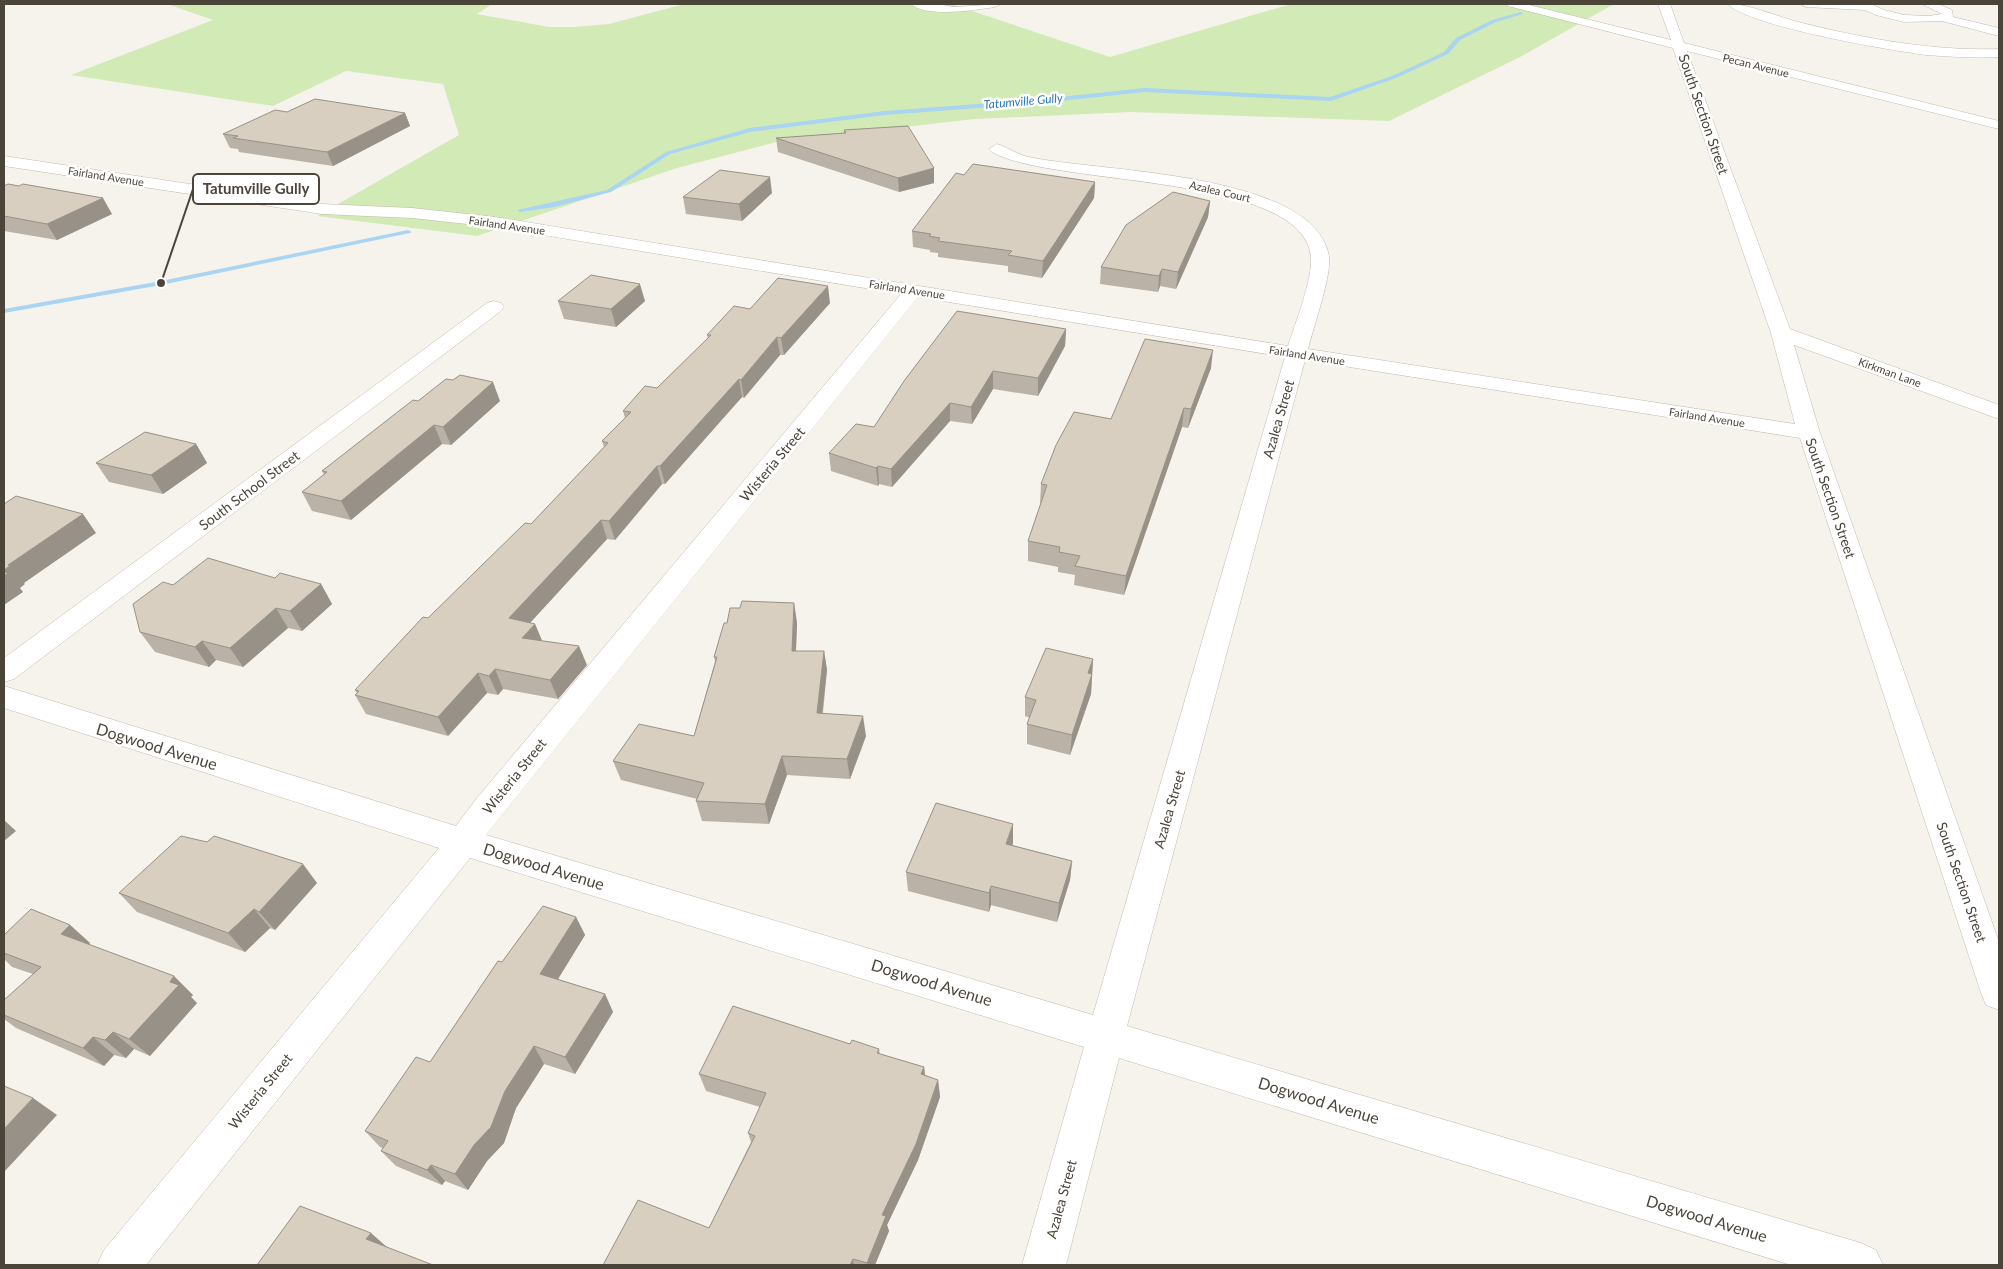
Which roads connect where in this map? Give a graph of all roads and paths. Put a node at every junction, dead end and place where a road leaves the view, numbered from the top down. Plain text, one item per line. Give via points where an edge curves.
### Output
1 (917, 4) edge
2 (995, 4) edge
3 (1512, 4) edge
4 (1664, 4) edge
5 (1734, 4) edge
6 (1806, 4) edge
7 (1928, 4) edge
8 (1865, 6) edge
9 (1942, 18) junction
10 (1999, 32) edge
11 (1680, 46) junction
12 (1999, 53) edge
13 (1999, 125) edge
14 (997, 149) dead end
15 (4, 161) edge
16 (914, 290) junction
17 (494, 307) dead end
18 (1781, 332) junction
19 (1296, 353) junction
20 (1999, 412) edge
21 (1809, 433) junction
22 (4, 672) edge
23 (4, 697) edge
24 (463, 842) junction
25 (1999, 993) edge
26 (1106, 1035) junction
27 (119, 1265) edge
28 (1044, 1265) edge
29 (1861, 1265) edge

1 - 2 street via 954,10
3 - 11 street, Pecan Avenue
4 - 11 street, South Section Street
5 - 12 street via 1762,16 1866,41 1939,52
6 - 8 street
7 - 9 street via 1948,12 1948,16
8 - 9 street via 1903,17
9 - 10 street
11 - 13 street, Pecan Avenue
11 - 18 street, South Section Street
14 - 19 street, Azalea Court via 1028,162 1220,189 1262,202 1297,220 1309,231 1320,256
15 - 16 street, Fairland Avenue via 322,209 412,213 495,222
16 - 19 street, Fairland Avenue
16 - 24 street, Wisteria Street via 488,807
17 - 22 street, South School Street
18 - 20 street, Kirkman Lane
18 - 21 street, South Section Street
19 - 21 street, Fairland Avenue
19 - 26 street, Azalea Street
21 - 25 street, South Section Street
23 - 24 street, Dogwood Avenue
24 - 26 street, Dogwood Avenue
24 - 27 street, Wisteria Street
26 - 28 street, Azalea Street
26 - 29 street, Dogwood Avenue

